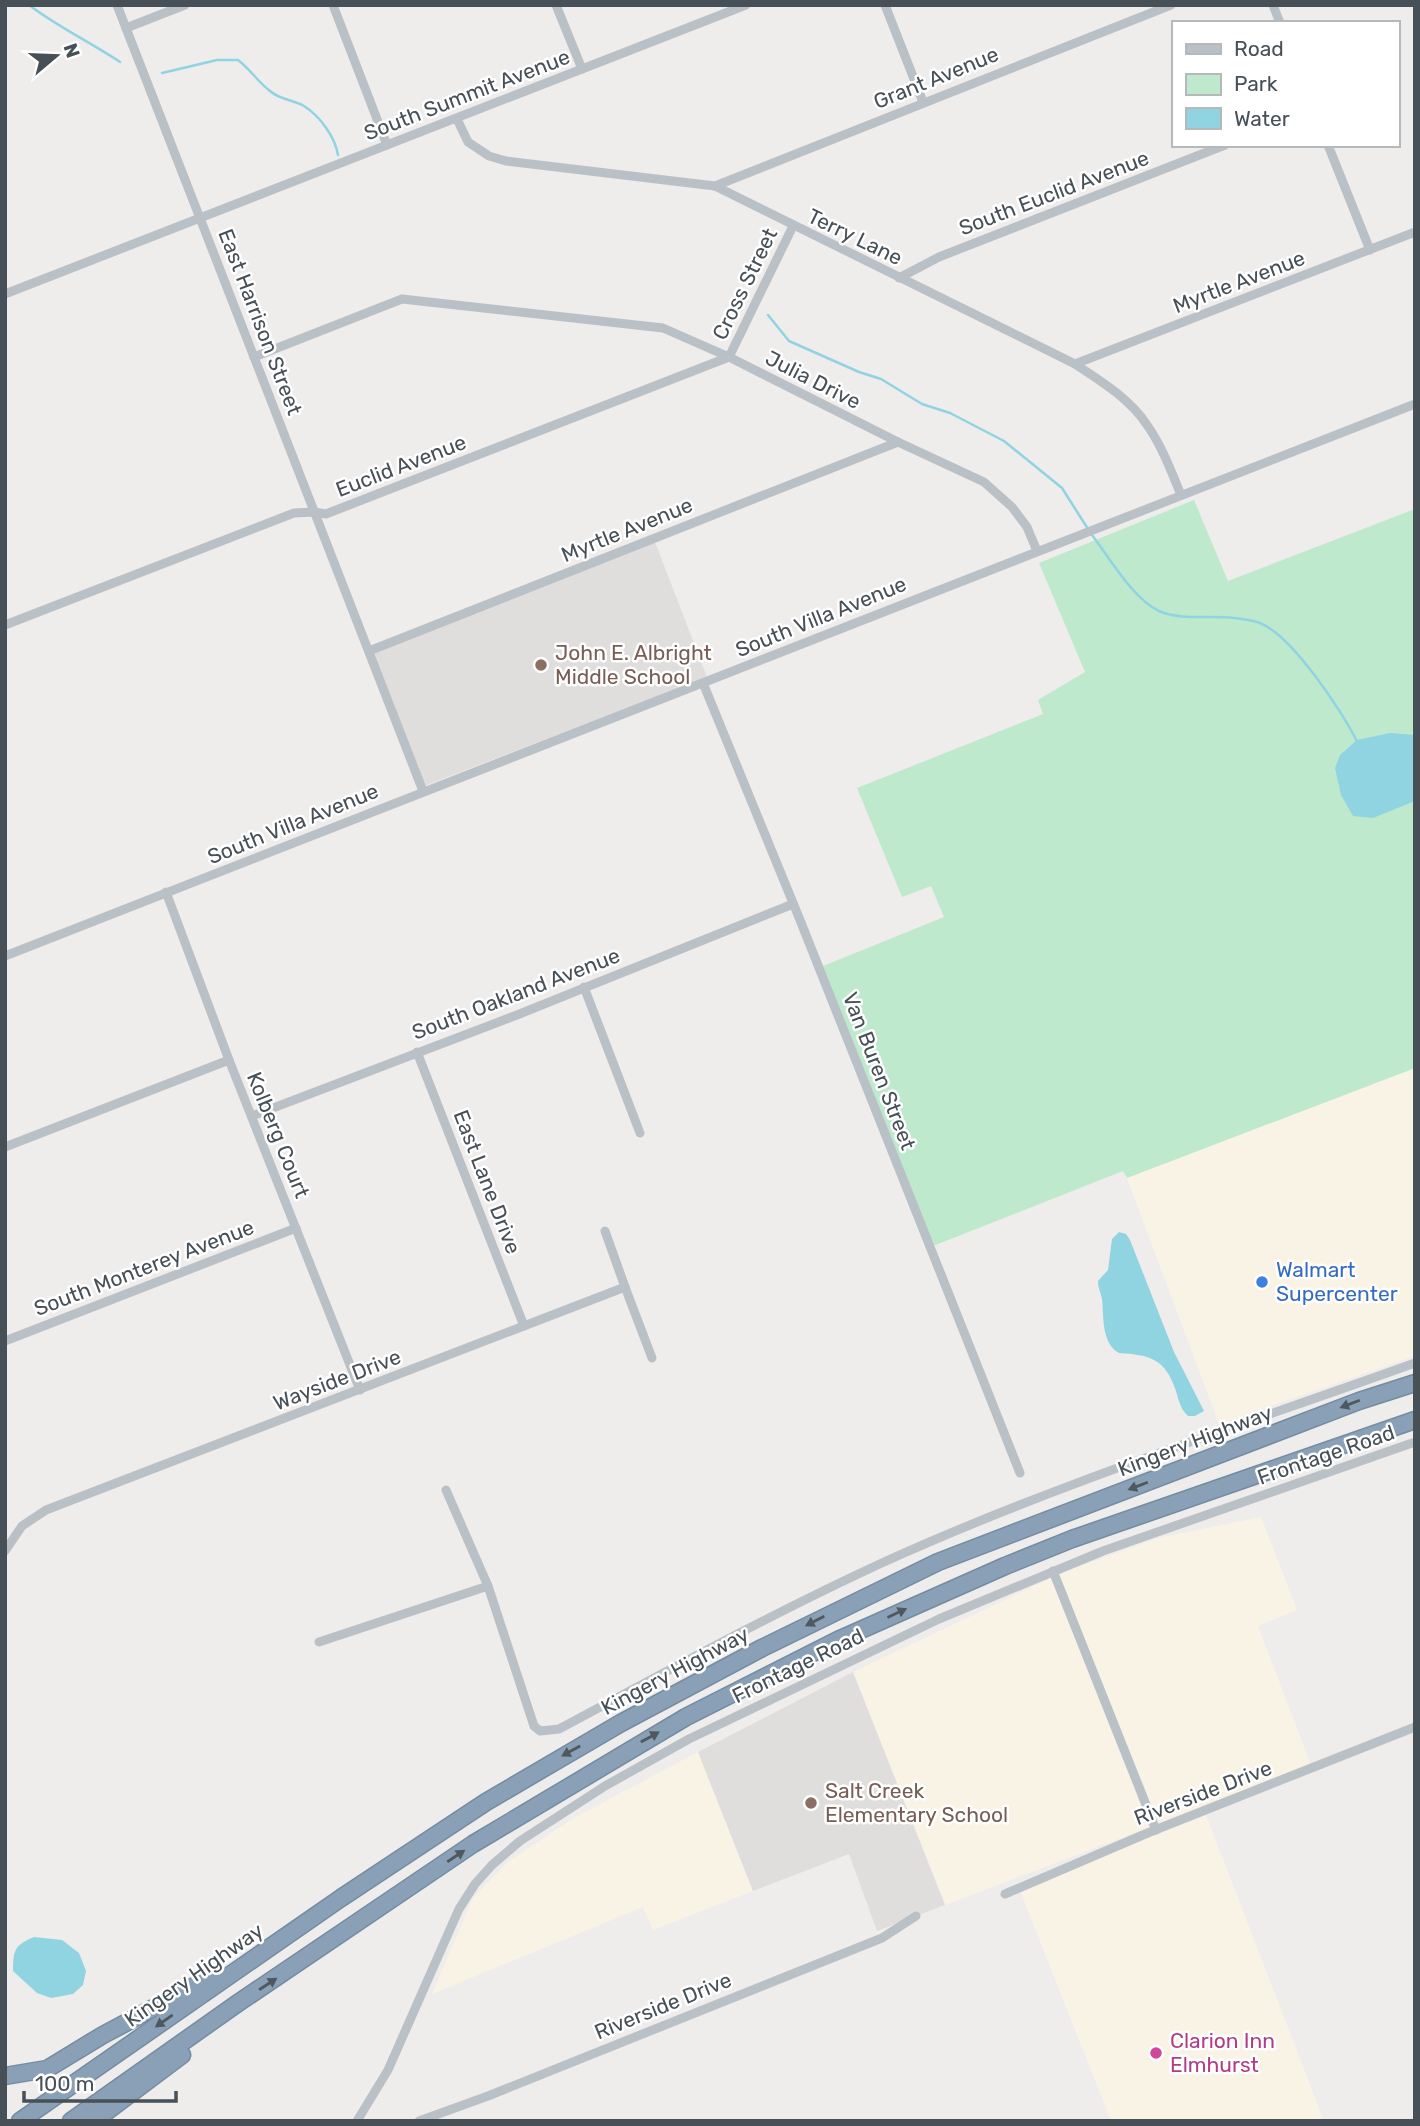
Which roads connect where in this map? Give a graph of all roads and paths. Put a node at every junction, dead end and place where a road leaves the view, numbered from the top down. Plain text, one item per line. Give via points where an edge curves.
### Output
1 (117, 5) edge
2 (185, 5) edge
3 (334, 5) edge
4 (556, 5) edge
5 (746, 5) edge
6 (885, 5) edge
7 (1171, 5) edge
8 (126, 28) junction
9 (582, 69) junction
10 (923, 102) junction
11 (457, 119) junction
12 (387, 145) junction
13 (1220, 147) edge
14 (1329, 147) edge
15 (715, 186) junction
16 (201, 217) junction
17 (793, 226) junction
18 (1415, 232) edge
19 (1370, 250) junction
20 (899, 278) junction
21 (5, 294) edge
22 (254, 357) junction
23 (729, 357) junction
24 (1075, 364) junction
25 (1415, 404) edge
26 (898, 442) junction
27 (1181, 495) junction
28 (313, 512) junction
29 (1037, 551) junction
30 (5, 625) edge
31 (369, 651) junction
32 (703, 683) junction
33 (423, 791) junction
34 (166, 892) junction
35 (793, 904) junction
36 (5, 956) edge
37 (584, 987) junction
38 (417, 1052) junction
39 (229, 1060) junction
40 (252, 1116) junction
41 (640, 1133) dead end
42 (5, 1147) edge
43 (296, 1228) junction
44 (605, 1231) dead end
45 (625, 1287) junction
46 (524, 1326) junction
47 (5, 1341) edge
48 (652, 1358) dead end
49 (1415, 1363) edge
50 (1415, 1383) edge
51 (360, 1390) junction
52 (1415, 1420) edge
53 (1415, 1442) edge
54 (1020, 1473) dead end
55 (446, 1490) dead end
56 (5, 1551) edge
57 (1053, 1571) junction
58 (488, 1586) junction
59 (319, 1642) dead end
60 (1415, 1727) edge
61 (1156, 1829) junction
62 (1005, 1894) dead end
63 (341, 1898) junction
64 (916, 1916) dead end
65 (238, 2003) junction
66 (5, 2076) edge
67 (20, 2121) edge
68 (71, 2121) edge
69 (94, 2121) edge
70 (357, 2121) edge
71 (419, 2121) edge

1 - 8 street, East Harrison Street
2 - 8 street
3 - 12 street
4 - 9 street
5 - 9 street, South Summit Avenue
6 - 10 street
7 - 10 street, Grant Avenue
8 - 16 street, East Harrison Street
9 - 11 street, South Summit Avenue
10 - 15 street, Grant Avenue
11 - 12 street, South Summit Avenue
11 - 15 street, Terry Lane via 468,142 506,161
12 - 16 street, South Summit Avenue
13 - 20 street, South Euclid Avenue via 939,257
14 - 19 street
15 - 17 street, Terry Lane
16 - 21 street, South Summit Avenue
16 - 22 street, East Harrison Street
17 - 20 street, Terry Lane
17 - 23 street, Cross Street
18 - 19 street, Myrtle Avenue
19 - 24 street, Myrtle Avenue
20 - 24 street, Terry Lane
22 - 23 street, Julia Drive via 402,299 663,328
22 - 28 street, East Harrison Street
23 - 26 street, Julia Drive
23 - 28 street, Euclid Avenue via 326,514
24 - 27 street, Terry Lane via 1107,385 1146,422
25 - 27 street, South Villa Avenue
26 - 29 street, Julia Drive via 984,482 1012,507
26 - 31 street, Myrtle Avenue
27 - 29 street, South Villa Avenue
28 - 30 street, Euclid Avenue via 294,513
28 - 31 street, East Harrison Street
29 - 32 street, South Villa Avenue
31 - 33 street, East Harrison Street
32 - 33 street, South Villa Avenue
32 - 35 street, Van Buren Street
33 - 34 street, South Villa Avenue
34 - 36 street, South Villa Avenue
34 - 39 street, Kolberg Court
35 - 37 street, South Oakland Avenue
35 - 54 street, Van Buren Street
37 - 38 street, South Oakland Avenue
37 - 41 street
38 - 40 street, South Oakland Avenue
38 - 46 street, East Lane Drive
39 - 40 street, Kolberg Court
39 - 42 street
40 - 43 street, Kolberg Court
43 - 47 street, South Monterey Avenue
43 - 51 street, Kolberg Court
44 - 45 street
45 - 46 street, Wayside Drive
45 - 48 street
46 - 51 street, Wayside Drive
49 - 58 street via 1033,1501 884,1562 559,1729 540,1731 534,1726
50 -> 63 highway, Kingery Highway via 938,1562 858,1599 562,1756
51 - 56 street, Wayside Drive via 46,1510 22,1526
65 -> 52 highway via 531,1807 686,1717 827,1646 1072,1539
53 - 57 street, Frontage Road
55 - 58 street
57 - 61 street
57 - 70 street, Frontage Road via 906,1634 689,1739 520,1841 492,1865 459,1909 388,2070
58 - 59 street
60 - 61 street, Riverside Drive
61 - 62 street, Riverside Drive
63 - 66 highway via 47,2069
63 -> 67 highway, Kingery Highway
64 - 71 street, Riverside Drive via 882,1938
65 - 68 highway
65 - 69 highway via 186,2053

